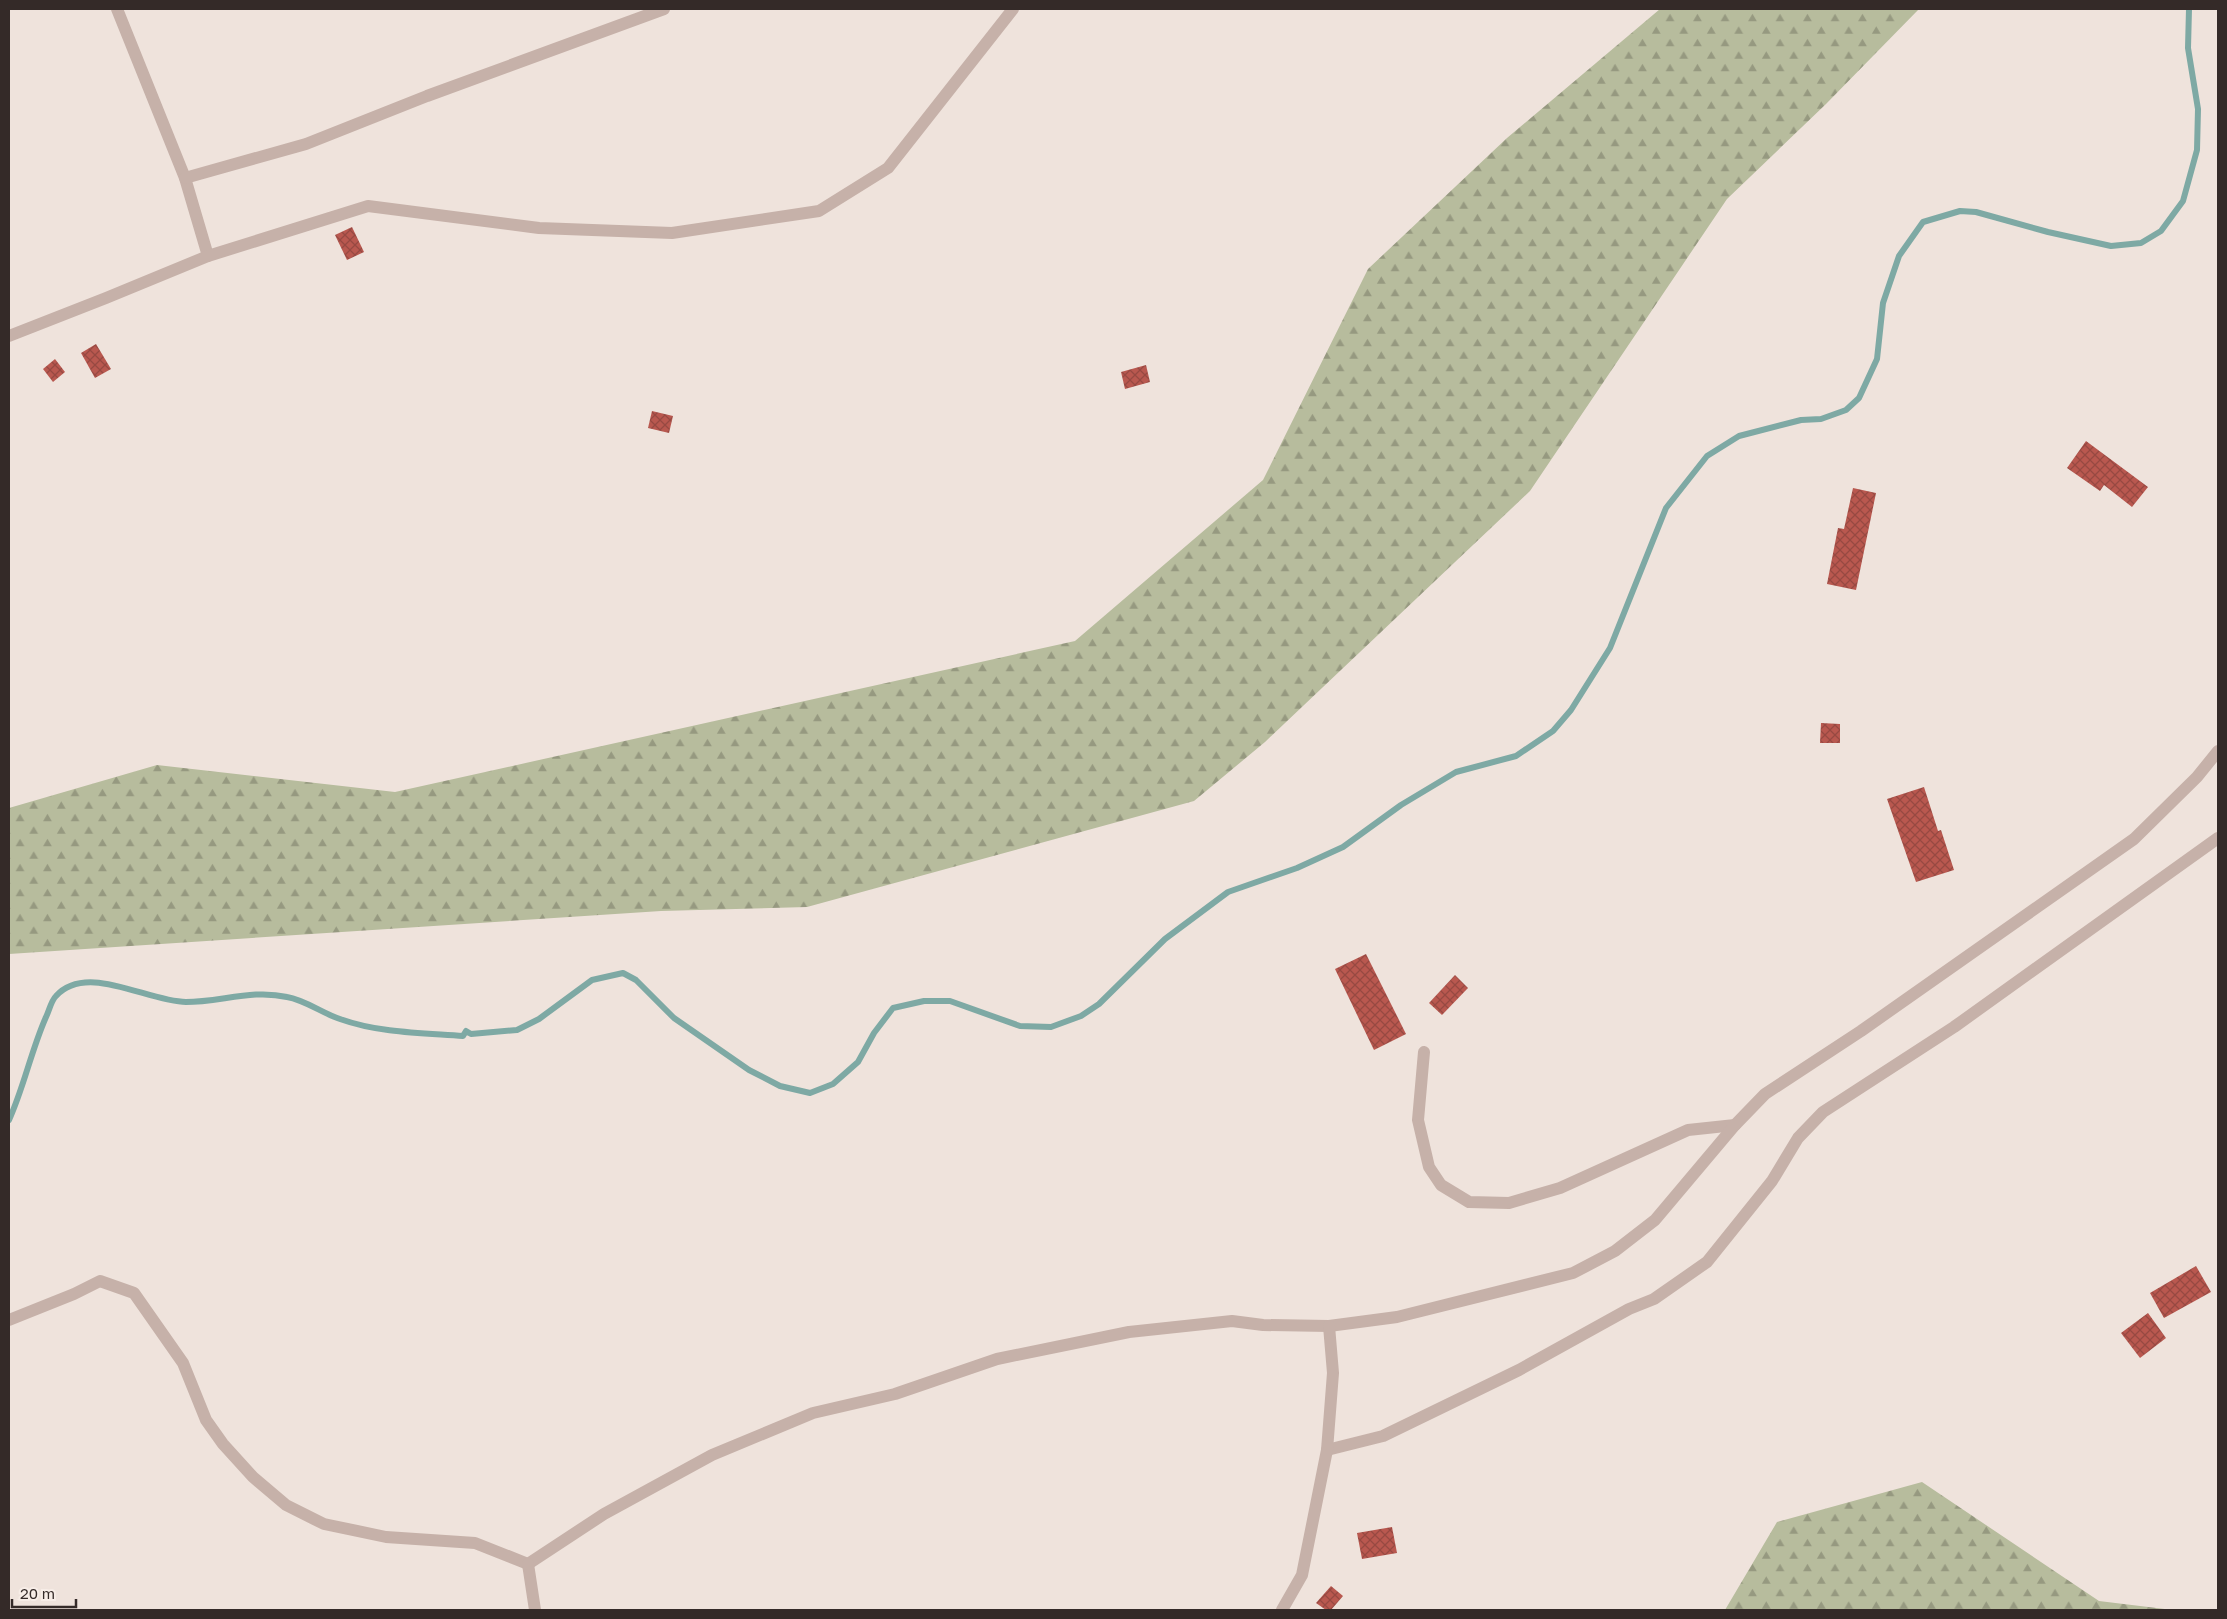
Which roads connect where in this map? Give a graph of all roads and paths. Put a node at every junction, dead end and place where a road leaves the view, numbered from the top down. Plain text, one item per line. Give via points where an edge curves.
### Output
1 (117, 9) edge
2 (664, 9) edge
3 (1013, 9) edge
4 (185, 178) junction
5 (208, 256) junction
6 (9, 336) edge
7 (2218, 751) edge
8 (2218, 838) edge
9 (1424, 1052) dead end
10 (1735, 1125) junction
11 (9, 1320) edge
12 (1329, 1326) junction
13 (1327, 1450) junction
14 (528, 1564) junction
15 (536, 1610) edge
16 (1282, 1610) edge

1 - 4 street
2 - 4 street via 306,144
3 - 5 street via 888,168 819,211 672,233 539,228 368,206
4 - 5 street
5 - 6 street
7 - 10 street via 2197,777 2134,838 1861,1031 1765,1094
8 - 13 street via 1954,1027 1824,1112 1798,1138 1772,1181 1706,1262 1654,1299 1383,1436
9 - 10 street via 1418,1120 1429,1167 1441,1184 1469,1202 1509,1203 1560,1188 1688,1130
10 - 12 street via 1655,1220 1615,1251 1572,1273 1397,1317
11 - 14 street via 100,1281 134,1293 183,1363 211,1428 253,1477 286,1505 324,1524 386,1537 475,1542
12 - 13 street via 1333,1372
12 - 14 street via 1232,1321 1128,1332 997,1359 896,1394 813,1413 712,1455 604,1514
13 - 16 street via 1302,1575
14 - 15 street

